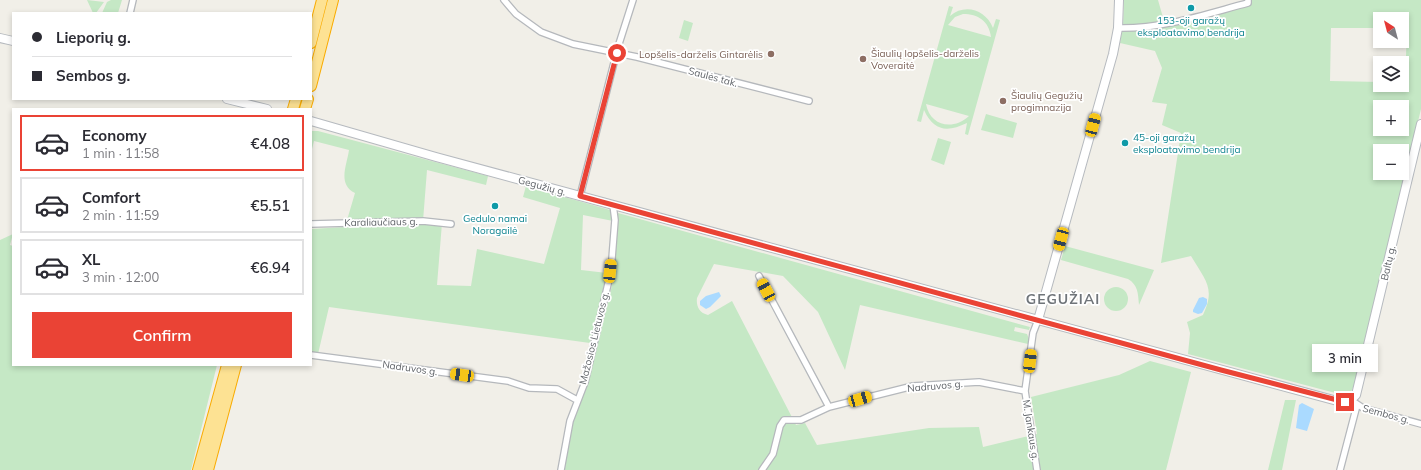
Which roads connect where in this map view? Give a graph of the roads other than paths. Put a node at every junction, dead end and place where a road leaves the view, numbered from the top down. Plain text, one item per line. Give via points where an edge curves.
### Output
1 (133, 0) edge
2 (322, 0) edge
3 (333, 0) edge
4 (504, 0) edge
5 (633, 0) edge
6 (1119, 0) edge
7 (1248, 0) edge
8 (130, 12) edge
9 (1118, 28) junction
10 (0, 38) edge
11 (312, 39) edge
12 (12, 41) edge
13 (617, 53) junction
14 (312, 82) edge
15 (231, 100) edge
16 (809, 101) dead end
17 (263, 108) edge
18 (312, 121) edge
19 (1421, 124) edge
20 (580, 196) junction
21 (613, 204) junction
22 (312, 224) edge
23 (451, 224) dead end
24 (759, 276) dead end
25 (1038, 320) junction
26 (1145, 349) joint
27 (312, 355) edge
28 (226, 366) edge
29 (236, 366) edge
30 (1025, 391) junction
31 (577, 400) junction
32 (1354, 403) junction
33 (829, 407) junction
34 (1421, 424) edge
35 (198, 470) edge
36 (208, 470) edge
37 (560, 470) edge
38 (762, 470) edge
39 (1037, 470) edge
40 (1340, 470) edge

1 - 8 street
2 - 11 highway
3 - 14 highway
4 - 13 street, Saulės tak. via 516,14 541,32 573,44
5 - 13 street
6 - 9 main road
7 - 9 street via 1248,3 1184,20 1146,27
9 - 25 main road via 1113,54
10 - 12 main road
13 - 16 street, Saulės tak.
13 - 20 street
15 - 17 main road
18 - 20 main road, Gegužių g.
19 - 32 main road, Baltų g.
20 - 21 main road, Gegužių g.
21 - 25 main road, Gegužių g.
21 - 31 street, Mažosios Lietuvos g. via 614,227 610,271 584,382
22 - 23 street, Karaliaučiaus g. via 423,221
24 - 33 street
25 - 26 main road, Gegužių g.
25 - 30 street, M. Jankaus g. via 1033,333
26 - 32 main road, Sembos g.
27 - 31 street, Nadruvos g. via 508,382 529,388 557,389
28 - 35 highway
29 - 36 highway
30 - 33 street, Nadruvos g. via 979,382 920,386
30 - 39 street, M. Jankaus g.
31 - 37 street, Mažosios Lietuvos g.
32 - 34 street, Sembos g.
32 - 40 street
33 - 38 street, Nadruvos g. via 801,420 784,420 773,454

